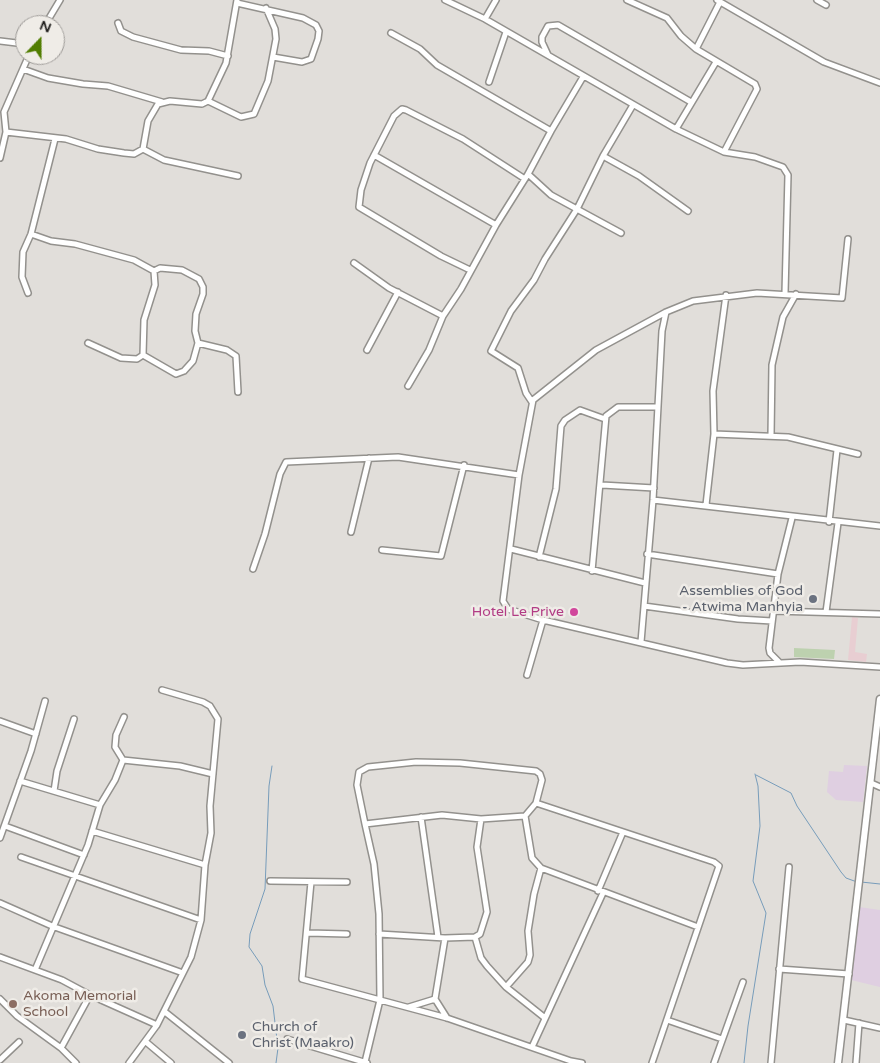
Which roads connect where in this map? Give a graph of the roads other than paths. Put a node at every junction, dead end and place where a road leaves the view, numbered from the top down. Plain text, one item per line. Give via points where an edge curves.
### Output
1 (60, 0) edge
2 (445, 0) edge
3 (496, 0) edge
4 (627, 0) edge
5 (817, 0) edge
6 (237, 1) edge
7 (718, 1) edge
8 (826, 5) dead end
9 (266, 8) junction
10 (51, 15) edge
11 (485, 20) junction
12 (118, 23) dead end
13 (506, 32) junction
14 (390, 33) dead end
15 (0, 41) edge
16 (15, 43) edge
17 (696, 48) junction
18 (548, 55) junction
19 (228, 56) junction
20 (273, 57) junction
21 (716, 62) junction
22 (25, 65) edge
23 (23, 69) junction
24 (583, 77) junction
25 (489, 82) dead end
26 (880, 83) edge
27 (208, 101) junction
28 (164, 102) junction
29 (692, 102) junction
30 (633, 105) junction
31 (676, 129) junction
32 (4, 130) edge
33 (550, 131) junction
34 (55, 139) junction
35 (143, 149) junction
36 (724, 152) junction
37 (374, 155) junction
38 (603, 156) junction
39 (0, 158) edge
40 (238, 176) dead end
41 (527, 176) junction
42 (577, 209) junction
43 (688, 211) dead end
44 (496, 225) junction
45 (620, 233) dead end
46 (31, 234) junction
47 (848, 239) dead end
48 (354, 263) dead end
49 (470, 270) junction
50 (154, 271) junction
51 (398, 292) junction
52 (28, 293) dead end
53 (785, 293) junction
54 (796, 294) junction
55 (726, 295) junction
56 (666, 312) junction
57 (444, 316) junction
58 (198, 343) junction
59 (88, 344) dead end
60 (367, 350) dead end
61 (142, 355) junction
62 (408, 386) dead end
63 (238, 392) dead end
64 (532, 402) junction
65 (657, 407) junction
66 (606, 419) junction
67 (714, 434) junction
68 (771, 436) junction
69 (837, 450) junction
70 (858, 454) dead end
71 (370, 458) junction
72 (464, 466) junction
73 (519, 474) junction
74 (602, 485) junction
75 (654, 488) junction
76 (653, 500) junction
77 (706, 505) junction
78 (792, 518) junction
79 (829, 522) junction
80 (838, 523) junction
81 (880, 526) edge
82 (351, 532) dead end
83 (511, 549) junction
84 (382, 550) dead end
85 (647, 554) junction
86 (539, 557) junction
87 (253, 569) dead end
88 (592, 571) junction
89 (778, 574) junction
90 (645, 583) junction
91 (644, 606) junction
92 (774, 611) junction
93 (826, 612) junction
94 (880, 614) edge
95 (543, 620) junction
96 (772, 620) junction
97 (641, 642) junction
98 (780, 663) junction
99 (880, 667) edge
100 (527, 674) dead end
101 (162, 690) dead end
102 (880, 699) edge
103 (45, 701) dead end
104 (124, 717) dead end
105 (74, 719) dead end
106 (0, 721) edge
107 (36, 734) junction
108 (123, 760) junction
109 (213, 774) junction
110 (20, 782) junction
111 (870, 783) junction
112 (880, 787) edge
113 (54, 791) junction
114 (536, 803) junction
115 (100, 804) junction
116 (526, 816) junction
117 (421, 817) junction
118 (481, 820) junction
119 (365, 824) junction
120 (5, 826) junction
121 (92, 831) junction
122 (623, 832) junction
123 (0, 838) edge
124 (84, 855) junction
125 (21, 857) dead end
126 (206, 864) junction
127 (789, 867) dead end
128 (542, 868) junction
129 (74, 877) junction
130 (270, 881) dead end
131 (311, 882) junction
132 (346, 882) dead end
133 (601, 892) junction
134 (0, 903) edge
135 (202, 920) junction
136 (52, 926) junction
137 (698, 927) junction
138 (308, 933) junction
139 (347, 934) dead end
140 (379, 934) junction
141 (438, 937) junction
142 (475, 937) junction
143 (445, 938) junction
144 (0, 957) edge
145 (779, 969) junction
146 (35, 970) junction
147 (183, 973) junction
148 (849, 974) junction
149 (743, 982) dead end
150 (506, 987) junction
151 (90, 995) junction
152 (0, 999) edge
153 (434, 999) junction
154 (380, 1000) junction
155 (408, 1008) junction
156 (165, 1012) junction
157 (447, 1018) junction
158 (545, 1018) junction
159 (667, 1020) junction
160 (844, 1020) junction
161 (859, 1023) junction
162 (157, 1025) junction
163 (880, 1028) edge
164 (287, 1039) dead end
165 (722, 1039) junction
166 (19, 1042) dead end
167 (146, 1042) junction
168 (532, 1047) junction
169 (61, 1048) junction
170 (345, 1056) junction
171 (0, 1060) edge
172 (571, 1062) edge
173 (76, 1063) edge
174 (129, 1063) edge
175 (171, 1063) edge
176 (229, 1063) edge
177 (342, 1063) edge
178 (366, 1063) edge
179 (582, 1063) edge
180 (652, 1063) edge
181 (714, 1063) edge
182 (771, 1063) edge
183 (838, 1063) edge
184 (856, 1063) edge

1 - 10 street
2 - 11 street
3 - 11 street
4 - 17 street via 667,18
5 - 8 street
6 - 9 street
6 - 19 street
7 - 17 street
7 - 26 street via 824,62
9 - 20 street via 276,34
9 - 20 street via 312,22 319,31 311,59 302,62
11 - 13 street
12 - 19 street via 121,31 133,37 182,50 209,51
13 - 18 street
13 - 25 street
14 - 33 street via 420,49 437,65
15 - 16 street
17 - 21 street
18 - 24 street
18 - 29 street via 542,37 548,26 558,25
19 - 27 street
20 - 27 street via 268,81 254,114 241,117
21 - 29 street
21 - 36 street via 755,84 757,90
22 - 23 street
23 - 28 street via 48,78 108,86
23 - 32 street via 4,112
24 - 30 street
24 - 33 street
27 - 28 street via 202,104
28 - 35 street via 158,104 148,121
29 - 31 street
30 - 31 street
30 - 38 street
31 - 36 street
32 - 34 street
32 - 39 street
33 - 41 street
34 - 35 street via 124,153 134,154
34 - 46 street
35 - 40 street via 164,160
36 - 53 street via 755,157 783,167 788,174
37 - 41 street via 394,116 402,109
37 - 44 street
37 - 49 street via 365,176 359,207
38 - 42 street
38 - 43 street via 639,176
41 - 42 street via 551,195
41 - 44 street
42 - 45 street
42 - 64 street via 511,311 491,350 518,368
44 - 49 street
46 - 50 street via 134,260
46 - 52 street via 21,267
47 - 54 street via 842,298
48 - 51 street
49 - 57 street
50 - 58 street via 160,268 182,270 199,279 203,294 196,314
50 - 61 street via 155,285 144,320
51 - 57 street
51 - 60 street
53 - 54 street
53 - 55 street
54 - 68 street via 783,317 772,365
55 - 56 street via 694,301
55 - 67 street via 713,391
56 - 64 street via 596,350
56 - 65 street
57 - 62 street
58 - 61 street via 193,361 176,374
58 - 63 street via 227,350 236,356
59 - 61 street via 121,358 137,359
64 - 73 street
65 - 66 street via 618,407
65 - 75 street
66 - 74 street
66 - 86 street via 580,410 563,422 556,489
67 - 68 street
67 - 77 street
68 - 69 street via 802,439
69 - 70 street
69 - 79 street
71 - 72 street via 398,457
71 - 82 street
71 - 87 street via 304,460 284,464
72 - 73 street
72 - 84 street via 441,556
73 - 83 street
74 - 75 street
74 - 88 street
75 - 76 street
76 - 77 street
76 - 85 street
77 - 78 street
78 - 79 street
78 - 89 street
79 - 80 street
80 - 81 street
80 - 93 street
83 - 86 street
83 - 95 street via 503,601 505,606
85 - 89 street
85 - 90 street
86 - 88 street
88 - 90 street
89 - 92 street
90 - 91 street
91 - 96 street via 738,619
91 - 97 street
92 - 93 street
92 - 96 street
93 - 94 street
95 - 97 street
95 - 100 street
96 - 98 street via 769,648
97 - 98 street via 743,665
98 - 99 street
101 - 109 street via 203,702 214,711 218,719
102 - 111 main road
103 - 107 street
104 - 108 street via 115,747
105 - 113 street
106 - 107 street
107 - 110 street
108 - 109 street via 180,766
108 - 115 street
109 - 126 street via 211,833
110 - 113 street
110 - 120 street
111 - 112 street
111 - 148 main road
113 - 115 street
114 - 116 street
114 - 119 street via 542,780 536,771 460,763 416,762 368,767 359,772 357,785
114 - 122 street
115 - 121 street
116 - 118 street
116 - 128 street via 532,858
117 - 118 street via 442,815
117 - 119 street
117 - 141 street
118 - 142 street via 477,847 487,912 480,934
119 - 140 street via 378,893
120 - 123 street
120 - 124 street
121 - 124 street
121 - 126 street
122 - 133 street
122 - 137 street via 719,866
124 - 129 street
125 - 129 street
126 - 135 street
127 - 145 street
128 - 133 street
128 - 150 street via 528,931 528,962
129 - 135 street
129 - 136 street
130 - 131 street
131 - 132 street
131 - 138 street
133 - 137 street
133 - 158 street
134 - 136 street
135 - 147 street
136 - 146 street
136 - 147 street
137 - 159 street
138 - 139 street
138 - 154 street via 302,979
140 - 141 street
140 - 154 street
141 - 143 street
142 - 143 street
142 - 150 street via 480,958
143 - 153 street
144 - 146 street
145 - 148 street
145 - 182 street
146 - 151 street
147 - 156 street
148 - 160 main road
149 - 165 street
150 - 158 street
151 - 162 street
151 - 169 street
152 - 169 street via 17,1016
153 - 155 street
153 - 157 street
154 - 155 street
154 - 178 street
155 - 157 street
156 - 162 street
156 - 176 street
157 - 168 street
158 - 168 street
159 - 165 street
159 - 180 street
160 - 161 street
160 - 183 main road
161 - 163 street
161 - 184 street
162 - 167 street
164 - 170 street
165 - 181 street
166 - 171 street
167 - 174 street
167 - 175 street
168 - 172 street
169 - 173 street
170 - 177 street
170 - 178 street
172 - 179 street

